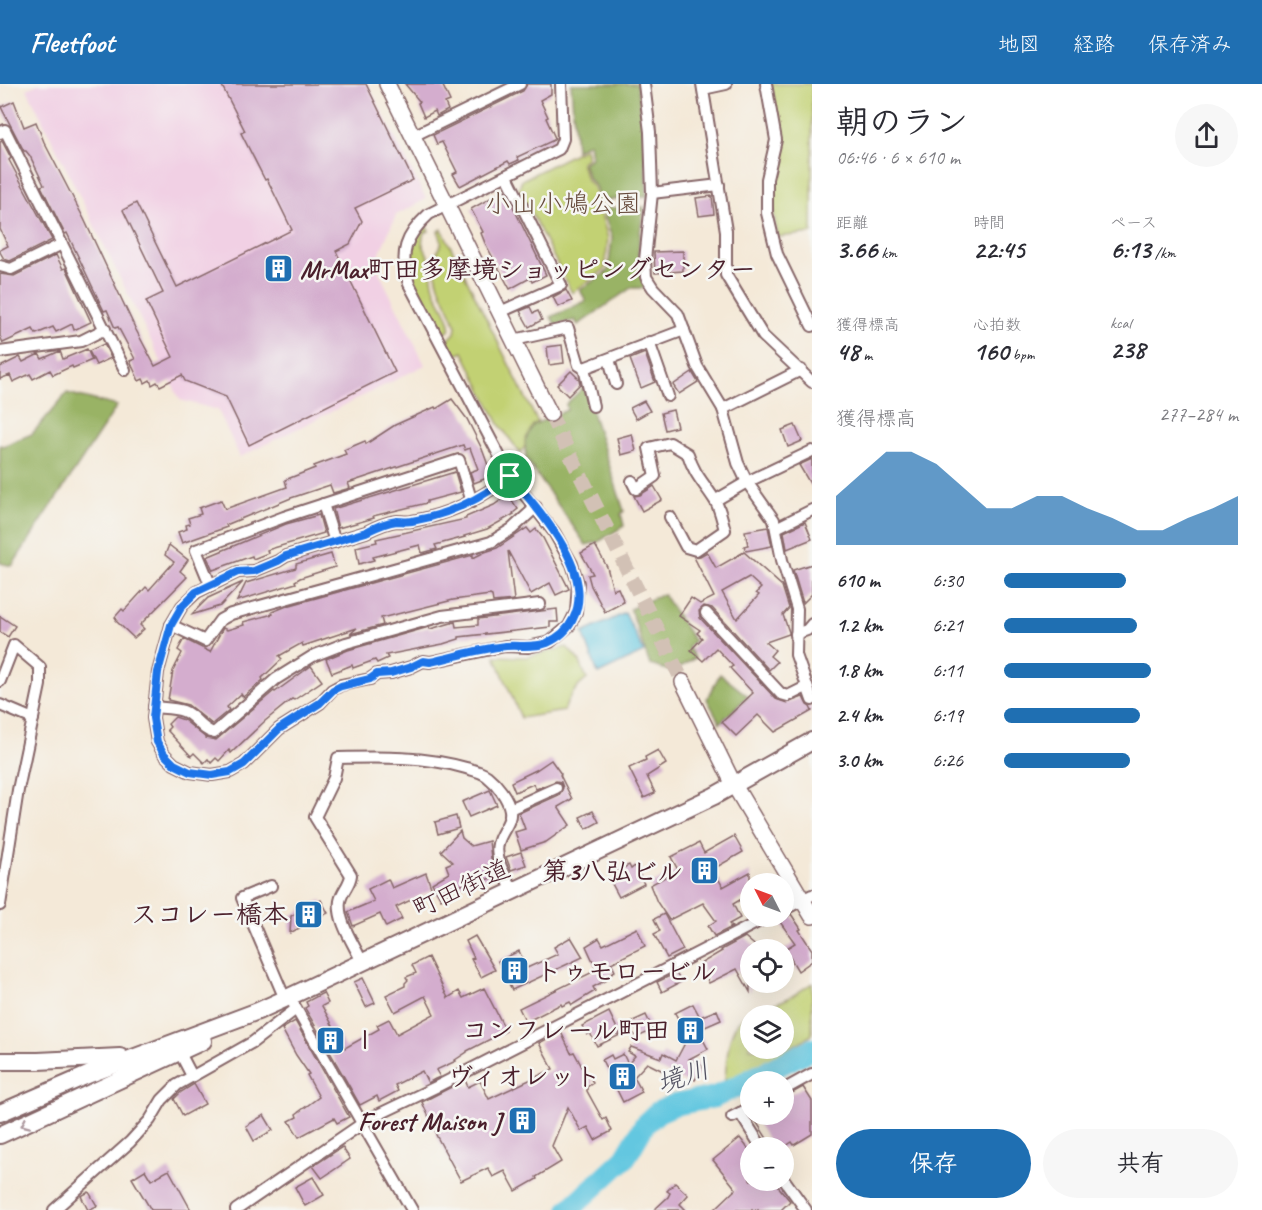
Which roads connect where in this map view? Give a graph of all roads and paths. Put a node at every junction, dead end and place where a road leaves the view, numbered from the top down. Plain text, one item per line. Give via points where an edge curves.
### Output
1 (387, 84) edge
2 (520, 84) edge
3 (561, 84) edge
4 (644, 84) edge
5 (726, 84) edge
6 (766, 84) edge
7 (702, 86) edge
8 (0, 133) edge
9 (413, 136) junction
10 (507, 176) junction
11 (719, 186) junction
12 (652, 193) junction
13 (447, 206) junction
14 (62, 244) junction
15 (0, 266) edge
16 (500, 312) junction
17 (812, 326) edge
18 (105, 329) junction
19 (684, 330) junction
20 (513, 340) junction
21 (649, 342) junction
22 (0, 352) edge
23 (609, 359) junction
24 (584, 368) junction
25 (125, 370) dead end
26 (801, 370) junction
27 (812, 382) edge
28 (616, 384) dead end
29 (668, 396) dead end
30 (593, 406) dead end
31 (723, 409) junction
32 (550, 414) tunnel mouth
33 (812, 451) edge
34 (510, 476) junction
35 (632, 481) dead end
36 (747, 482) junction
37 (716, 500) junction
38 (472, 502) junction
39 (323, 504) junction
40 (536, 507) junction
41 (812, 510) edge
42 (670, 517) dead end
43 (776, 528) junction
44 (334, 542) junction
45 (210, 584) junction
46 (540, 604) dead end
47 (706, 613) dead end
48 (812, 624) edge
49 (171, 625) junction
50 (796, 634) junction
51 (0, 681) edge
52 (683, 681) tunnel mouth
53 (806, 687) junction
54 (812, 700) edge
55 (0, 705) edge
56 (154, 707) junction
57 (33, 719) junction
58 (812, 741) edge
59 (734, 785) junction
60 (556, 788) dead end
61 (510, 809) junction
62 (255, 879) dead end
63 (271, 886) dead end
64 (260, 891) junction
65 (513, 891) junction
66 (807, 898) edge
67 (0, 905) edge
68 (812, 916) edge
69 (748, 927) edge
70 (362, 962) junction
71 (290, 1002) junction
72 (258, 1011) junction
73 (180, 1053) junction
74 (0, 1061) edge
75 (143, 1061) junction
76 (38, 1062) junction
77 (67, 1071) junction
78 (812, 1074) edge
79 (192, 1076) junction
80 (794, 1084) edge
81 (47, 1092) junction
82 (50, 1112) junction
83 (0, 1113) edge
84 (361, 1123) junction
85 (0, 1135) edge
86 (792, 1191) edge
87 (54, 1210) edge
88 (236, 1210) edge
89 (412, 1210) edge
90 (806, 1210) edge

1 - 9 street
2 - 9 street
3 - 10 street via 560,149
4 - 12 street
5 - 7 street
6 - 17 street via 776,140 767,179 767,213 777,254
7 - 11 street
8 - 14 street via 5,130
9 - 13 street
10 - 13 street
10 - 16 street via 561,285
11 - 12 street
11 - 26 street via 726,231 726,275 763,336
12 - 19 street via 646,277 678,314
13 - 16 street
13 - 34 street via 417,225 404,256 405,273
14 - 15 street via 11,269
14 - 18 street
16 - 20 street
18 - 22 street via 81,341
18 - 25 street
19 - 21 street
19 - 31 street via 697,366
20 - 24 street via 568,328 579,365
20 - 32 street
21 - 23 street
21 - 29 street
23 - 24 street
23 - 28 street
24 - 30 street
26 - 27 street
26 - 31 street
31 - 36 street
33 - 36 street
34 - 38 street
34 - 40 street
35 - 37 street via 636,489 655,476 649,448 670,443 688,453 699,480
36 - 37 street
36 - 43 street via 769,511
37 - 42 street via 725,531 696,550 686,547
38 - 39 street via 459,460
38 - 44 street via 418,520 377,526
39 - 44 street
39 - 45 street via 196,550
40 - 49 street via 491,542 231,615 220,620 205,641
40 - 56 street via 572,564 578,583 576,612 569,626 550,642 423,661 341,686 279,729 244,764 230,772 212,775 190,772 164,754 153,728
41 - 43 street
43 - 50 street via 797,609
44 - 45 street
45 - 49 street via 182,606
46 - 56 street via 442,616 313,656 276,679 214,733 183,711
47 - 53 street via 781,694 788,696
48 - 50 street
49 - 56 street via 158,672
50 - 53 street via 796,654
51 - 57 street via 14,645 40,667
52 - 59 street
53 - 54 street
55 - 57 street
57 - 67 street
58 - 59 main road, 町田街道
59 - 65 main road, 町田街道
59 - 66 street
60 - 61 street
61 - 65 street via 497,854
61 - 70 street via 498,786 486,775 466,768 390,757 338,758 334,778 315,817 351,875 339,907
62 - 64 street
63 - 64 street
64 - 71 street via 242,898
65 - 70 main road, 町田街道
66 - 68 street
69 - 84 street
70 - 71 main road, 町田街道
71 - 72 main road, 町田街道
71 - 79 street via 253,1042
71 - 84 street
72 - 73 main road, 町田街道
72 - 75 main road, 町田街道
73 - 75 main road, 町田街道
73 - 79 street
74 - 76 main road
75 - 77 main road
75 - 77 main road via 113,1077
75 - 82 main road, 町田街道
76 - 77 main road
76 - 81 main road via 51,1072
77 - 81 main road
77 - 82 main road
78 - 80 street
79 - 87 street via 162,1100 130,1142
81 - 83 main road
82 -> 85 main road, 町田街道
84 - 88 street
84 - 89 street
86 - 90 street

